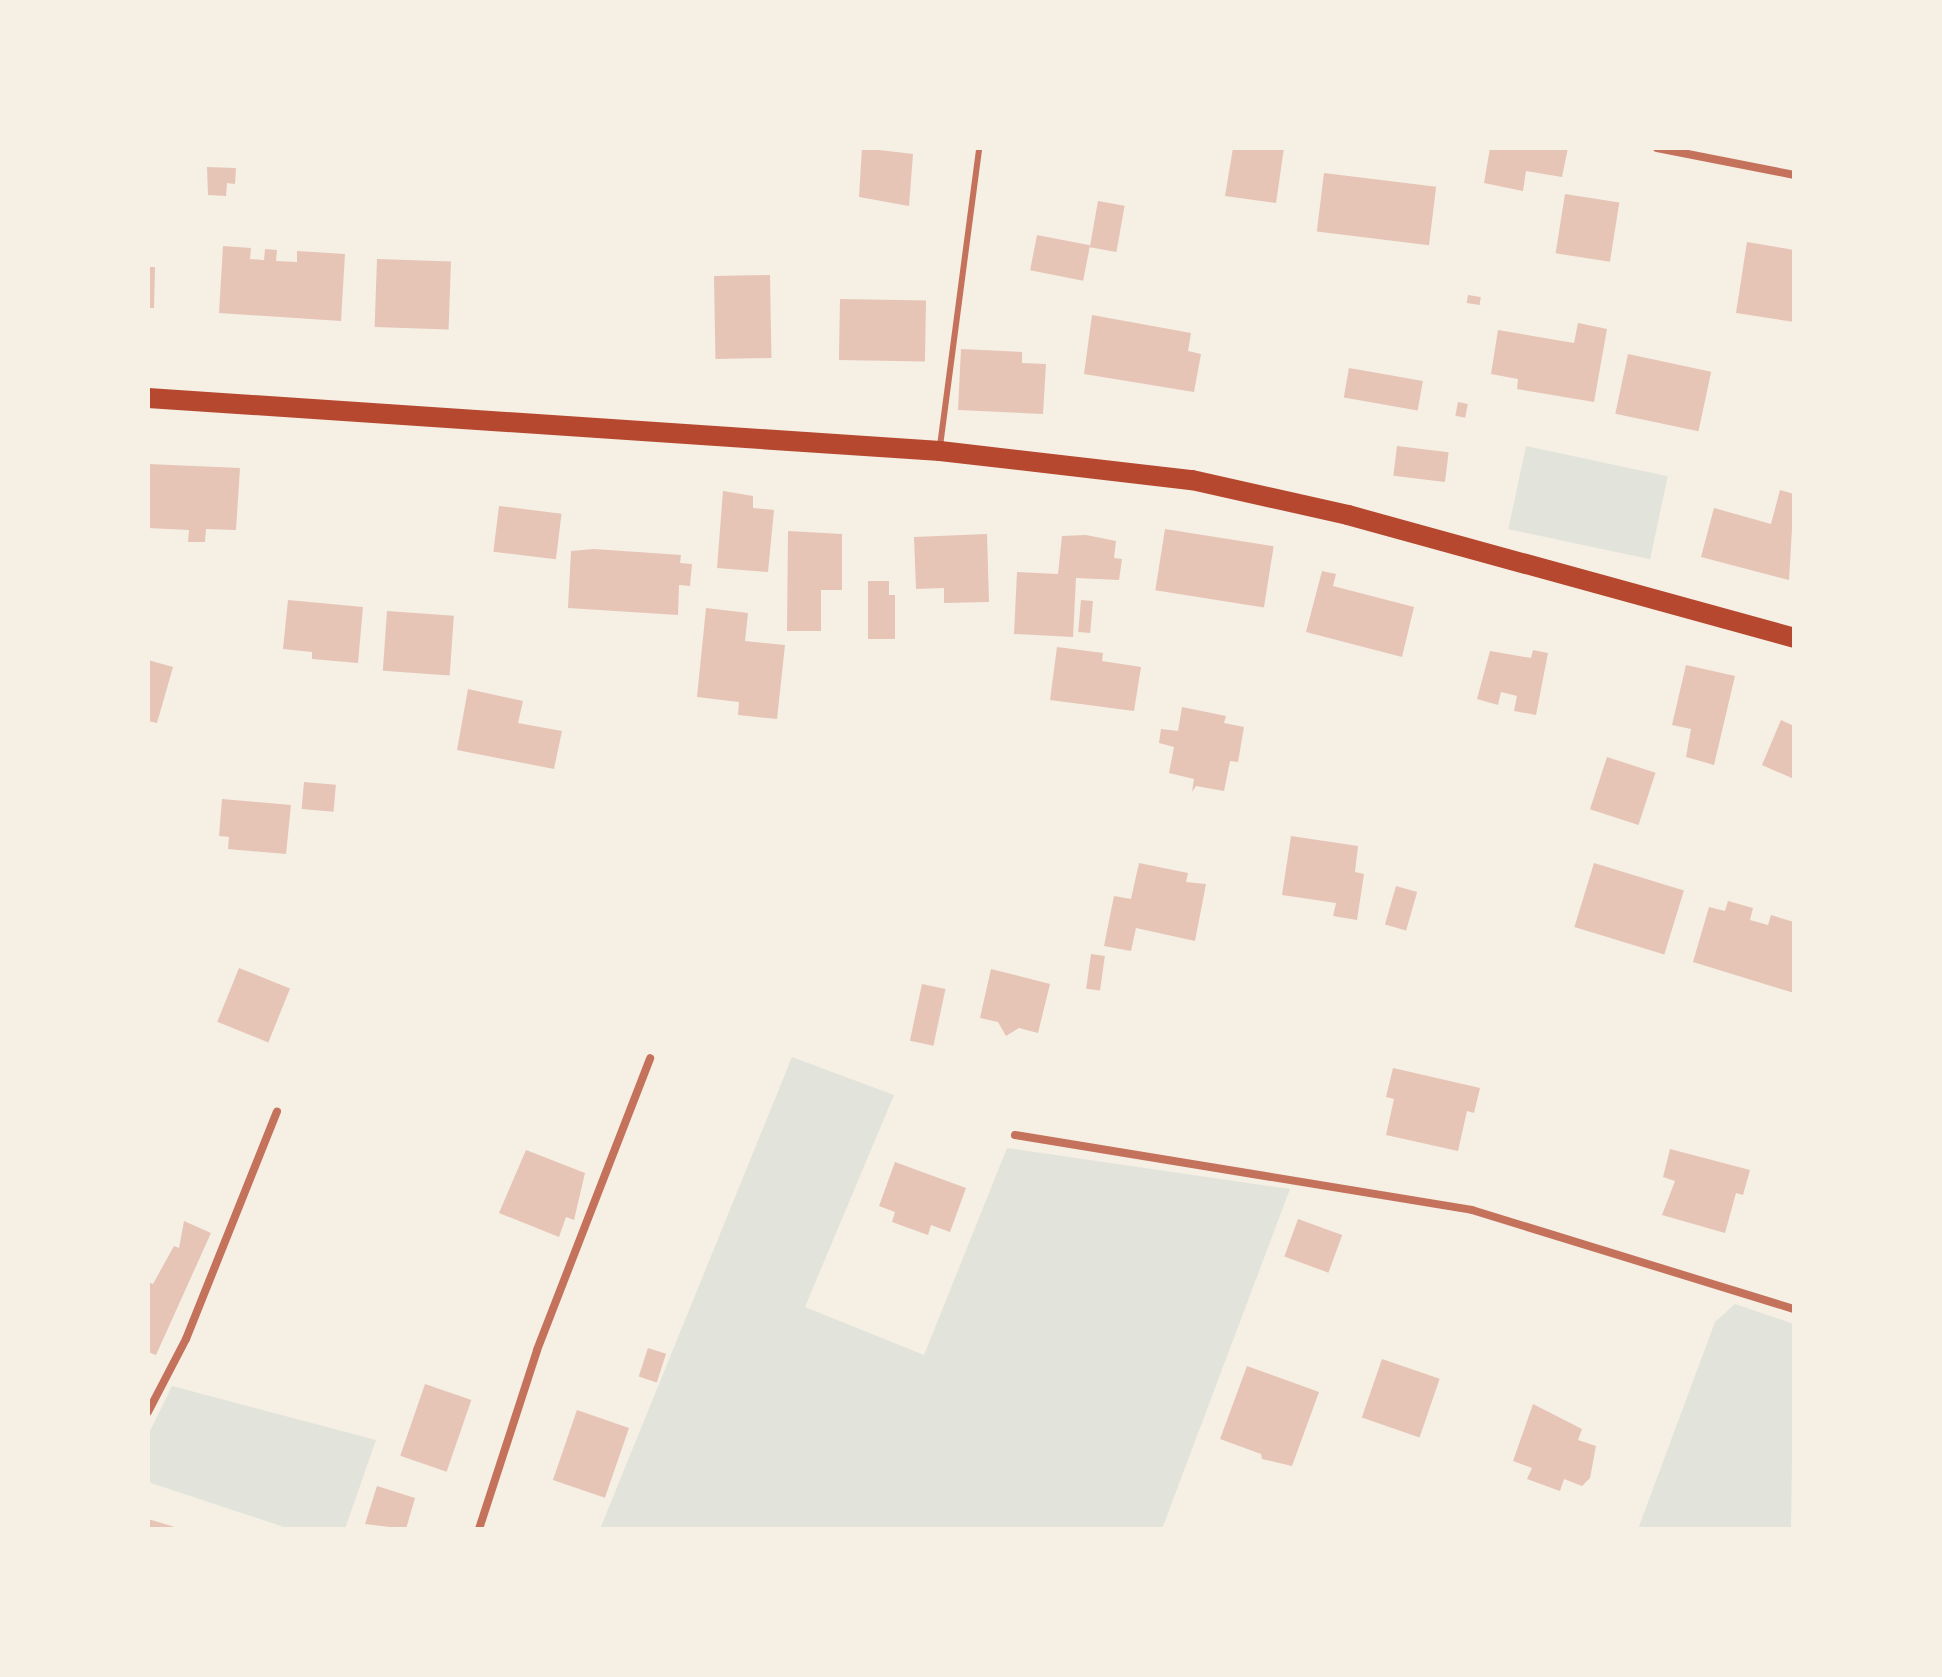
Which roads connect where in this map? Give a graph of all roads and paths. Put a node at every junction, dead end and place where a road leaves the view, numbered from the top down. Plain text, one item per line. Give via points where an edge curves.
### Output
1 (979, 148) edge
2 (1657, 148) edge
3 (1794, 175) edge
4 (148, 398) edge
5 (940, 451) junction
6 (1794, 638) edge
7 (650, 1058) dead end
8 (277, 1112) dead end
9 (1015, 1135) dead end
10 (1794, 1309) edge
11 (148, 1412) edge
12 (479, 1529) edge

1 - 5 lane
2 - 3 street
4 - 5 main road
5 - 6 main road via 1077,464 1244,490
7 - 12 street via 537,1350
8 - 11 street via 186,1339
9 - 10 street via 1472,1210

